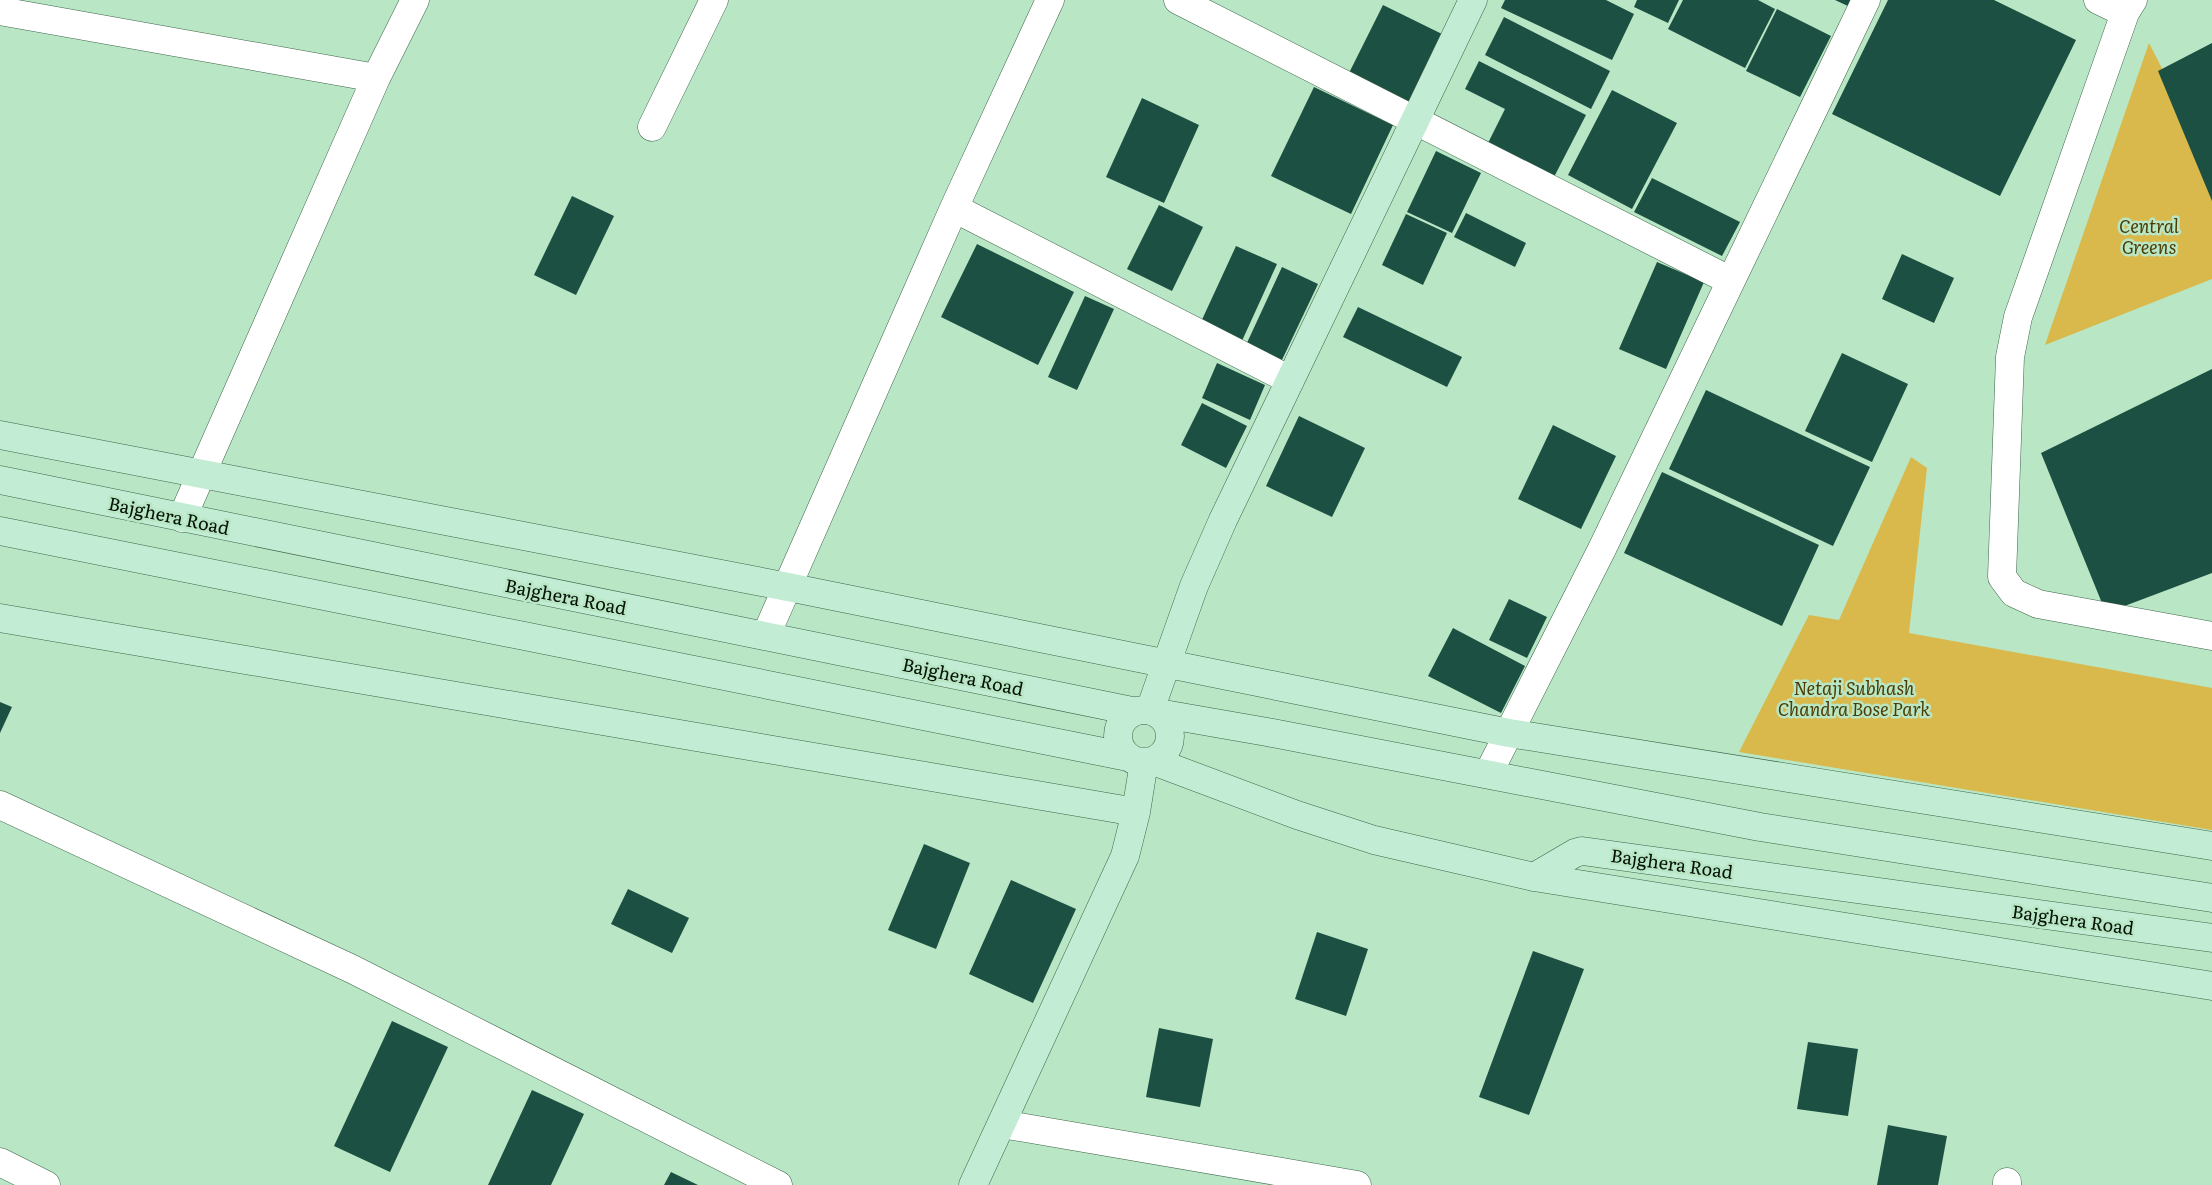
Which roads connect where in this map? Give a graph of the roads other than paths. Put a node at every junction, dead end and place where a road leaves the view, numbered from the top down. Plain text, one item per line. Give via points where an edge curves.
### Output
1 (415, 0) edge
2 (714, 0) edge
3 (1050, 0) edge
4 (1178, 0) edge
5 (1473, 0) edge
6 (1866, 0) edge
7 (2098, 0) edge
8 (2129, 7) edge
9 (15, 9) edge
10 (376, 78) junction
11 (1416, 121) junction
12 (652, 127) dead end
13 (954, 208) junction
14 (1731, 281) junction
15 (1290, 380) junction
16 (0, 435) edge
17 (201, 474) junction
18 (0, 480) edge
19 (182, 518) junction
20 (0, 531) edge
21 (788, 587) junction
22 (0, 618) edge
23 (766, 635) junction
24 (2212, 636) edge
25 (1165, 664) junction
26 (1147, 711) junction
27 (1509, 733) junction
28 (1142, 760) junction
29 (1488, 774) junction
30 (0, 805) edge
31 (1136, 812) junction
32 (2212, 846) edge
33 (1534, 877) junction
34 (2212, 898) edge
35 (2212, 938) edge
36 (2212, 986) edge
37 (1002, 1124) junction
38 (0, 1162) edge
39 (46, 1185) edge
40 (778, 1185) edge
41 (973, 1185) edge
42 (1357, 1185) edge

1 - 10 street
2 - 12 street
3 - 13 street
4 - 11 street
5 - 11 street
6 - 14 street
7 - 8 street
8 - 24 street via 2018,317 2010,357 2002,577 2014,592 2038,604
9 - 10 street
10 - 17 street
11 - 14 street
11 - 15 street
13 - 15 street
13 - 21 street
14 - 27 street
15 - 25 street via 1223,520
16 - 17 street
17 - 19 street
17 - 21 street
18 - 19 street, Bajghera Road
19 - 23 street, Bajghera Road
20 - 28 street
21 - 23 street
21 - 25 street
22 - 31 street
23 - 26 street, Bajghera Road
25 - 26 street
25 - 27 street
26 - 28 street via 1169,726 1171,734 1166,750
26 - 28 street via 1125,717 1117,733 1118,742
26 - 29 street, Bajghera Road
27 - 29 street
27 - 32 street
28 - 31 street
28 - 33 street via 1374,840
29 - 34 street, Bajghera Road via 1760,827
30 - 40 street via 352,969
31 - 37 street via 1125,856
33 - 35 street, Bajghera Road via 1582,851
33 - 36 street
37 - 41 street
37 - 42 street
38 - 39 street

